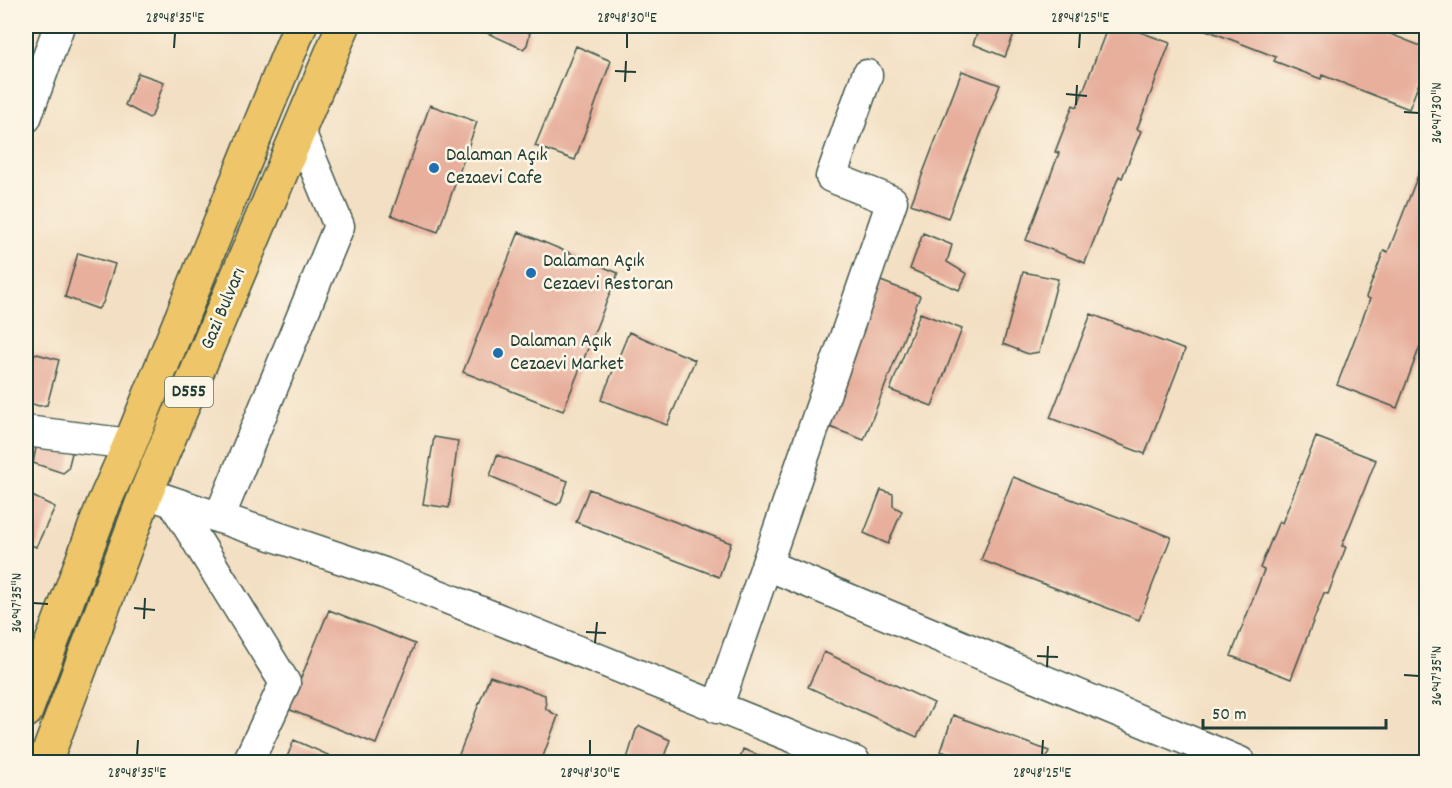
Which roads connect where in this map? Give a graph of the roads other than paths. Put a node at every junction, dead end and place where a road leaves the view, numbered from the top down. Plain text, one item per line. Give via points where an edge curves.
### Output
1 (59, 26) edge
2 (343, 26) edge
3 (292, 30) edge
4 (867, 75) dead end
5 (26, 118) edge
6 (299, 129) junction
7 (26, 431) edge
8 (130, 444) junction
9 (160, 498) junction
10 (219, 518) junction
11 (767, 565) junction
12 (717, 708) junction
13 (26, 711) edge
14 (45, 762) edge
15 (248, 762) edge
16 (855, 762) edge
17 (1240, 762) edge

1 - 5 street
2 - 6 main road, Gazi Bulvarı / D555
3 - 8 main road, Gazi Bulvarı / D555
4 - 11 street via 831,177 892,201
6 - 9 main road, Gazi Bulvarı / D555
6 - 10 street via 339,226
7 - 8 street
8 - 13 main road, Gazi Bulvarı / D555 via 103,505
9 - 10 street
9 - 14 main road, Gazi Bulvarı / D555
9 - 15 street via 285,683
10 - 12 street via 384,573
11 - 12 street
11 - 17 street
12 - 16 street

